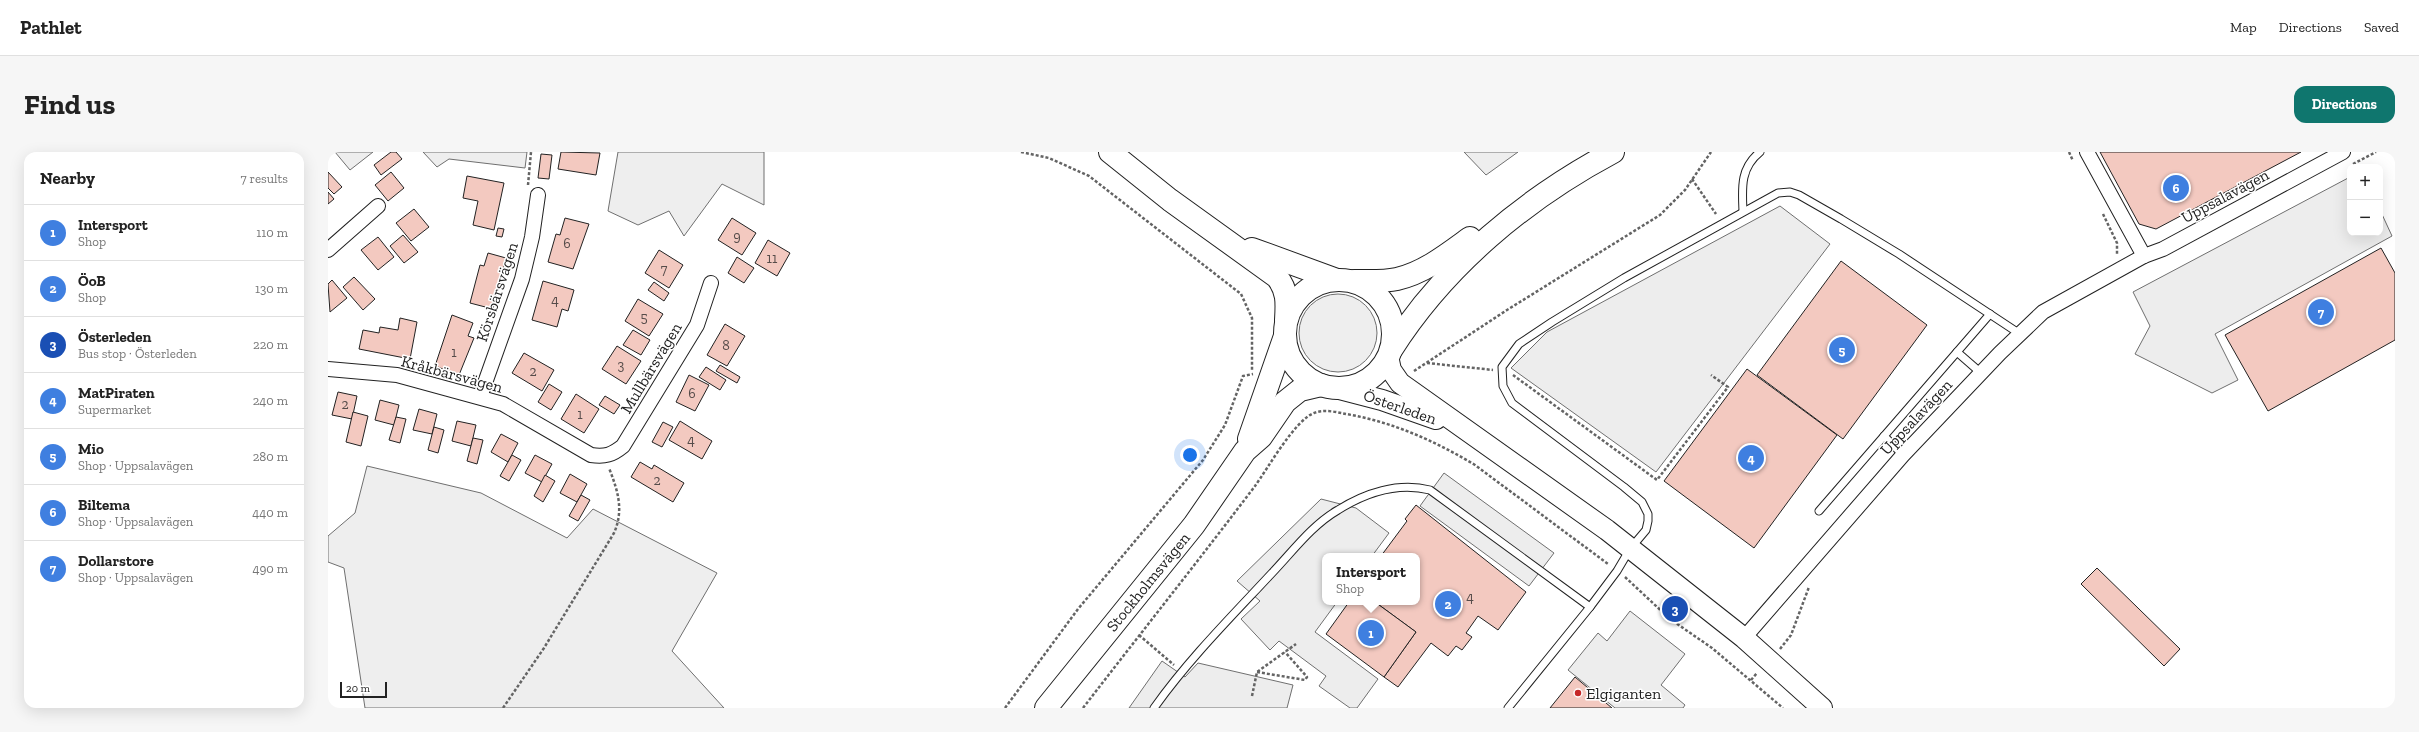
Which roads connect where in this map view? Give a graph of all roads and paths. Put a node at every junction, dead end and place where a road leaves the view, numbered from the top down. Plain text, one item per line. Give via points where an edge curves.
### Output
1 (530, 152) edge
2 (1021, 152) edge
3 (1110, 152) edge
4 (1588, 152) edge
5 (1613, 152) edge
6 (1712, 152) edge
7 (1760, 152) edge
8 (2069, 152) edge
9 (2087, 152) edge
10 (2343, 152) edge
11 (2376, 152) edge
12 (2076, 164) dead end
13 (2354, 164) edge
14 (1692, 179) junction
15 (538, 194) joint
16 (378, 206) dead end
17 (2099, 208) dead end
18 (1743, 211) junction
19 (1722, 223) junction
20 (1228, 240) junction
21 (328, 250) edge
22 (2144, 256) junction
23 (2120, 269) junction
24 (1344, 281) junction
25 (711, 283) dead end
26 (1990, 314) junction
27 (1285, 331) junction
28 (2020, 334) junction
29 (1957, 352) junction
30 (1389, 353) junction
31 (1427, 363) junction
32 (328, 369) edge
33 (1502, 371) junction
34 (1411, 373) dead end
35 (1981, 373) junction
36 (1711, 375) dead end
37 (1327, 386) junction
38 (480, 397) junction
39 (1466, 431) junction
40 (1884, 436) junction
41 (1245, 451) junction
42 (1903, 455) junction
43 (604, 457) junction
44 (1819, 511) dead end
45 (1630, 549) junction
46 (1617, 570) junction
47 (1813, 582) dead end
48 (1590, 606) junction
49 (1139, 635) junction
50 (1744, 638) junction
51 (1296, 644) dead end
52 (1285, 652) junction
53 (1769, 660) junction
54 (1181, 670) junction
55 (1257, 672) junction
56 (1751, 680) junction
57 (1252, 696) dead end
58 (503, 708) edge
59 (1005, 708) edge
60 (1046, 708) edge
61 (1083, 708) edge
62 (1154, 708) edge
63 (1508, 708) edge
64 (1783, 708) edge
65 (1822, 708) edge

1 - 15 path via 528,186
2 - 59 path via 1049,158 1089,176 1241,294 1252,318 1252,374 1243,376 1225,425 1203,460 1078,609
3 - 20 main road via 1170,200
4 - 24 main road via 1530,191 1449,254 1431,264 1398,279
5 - 30 main road via 1552,189 1505,223 1465,258 1409,322
6 - 14 path
7 - 18 lane via 1750,162 1743,178
8 - 12 path
9 - 22 street
10 - 22 street, Uppsalavägen via 2163,249
11 - 13 path
14 - 19 path
14 - 31 path via 1673,203 1654,220 1507,310
15 - 38 street, Körsbärsvägen via 532,237 522,279
16 - 21 street
17 - 23 path via 2117,243 2115,261
18 - 19 lane
18 - 26 lane via 1778,193 1790,192 1799,195 1899,254
19 - 33 lane via 1624,278 1519,344 1507,358
20 - 24 main road
20 - 27 main road via 1272,272 1282,283 1288,302
22 - 23 street, Uppsalavägen
23 - 28 street, Uppsalavägen via 2043,312
24 - 27 main road via 1317,284 1300,296 1288,315
24 - 30 main road via 1373,291 1385,306 1393,332
25 - 43 street, Mullbärsvägen via 697,325 623,446 614,454
26 - 28 lane
26 - 29 lane
27 - 37 main road via 1286,347 1297,368 1312,380
27 - 41 main road, Stockholmsvägen
28 - 35 street, Uppsalavägen
29 - 35 lane
29 - 40 lane
30 - 37 main road via 1380,368 1364,382 1343,388
30 - 39 street, Österleden via 1391,370 1400,383
31 - 33 path
31 - 34 path
32 - 38 street, Kråkbärsvägen via 397,375
33 - 36 path via 1522,380 1657,480 1728,387
33 - 45 lane via 1503,386 1512,403 1642,502 1648,514 1646,530
35 - 42 street, Uppsalavägen
37 - 39 street, Österleden via 1382,400
37 - 41 main road, Stockholmsvägen via 1300,390 1292,395 1261,437
38 - 43 street, Kråkbärsvägen via 503,404 591,455
39 - 45 street, Österleden via 1514,462
40 - 42 lane
40 - 44 lane
41 - 60 main road, Stockholmsvägen via 1194,526
42 - 50 street, Uppsalavägen
43 - 58 path via 619,498 617,527 544,648
45 - 46 lane
45 - 50 street, Österleden
46 - 48 lane
46 - 49 path via 1454,453 1394,426 1365,417 1322,411 1307,417 1292,433 1256,485
46 - 56 path via 1670,619 1712,648
47 - 53 path via 1806,592 1791,635
48 - 54 lane via 1430,490 1400,487 1355,500 1321,521
48 - 63 lane
49 - 54 path
49 - 61 path
50 - 53 street, Österleden
51 - 52 path
52 - 55 path
52 - 55 path via 1307,677 1305,680
53 - 56 path
53 - 65 street, Österleden
54 - 62 lane
55 - 57 path
56 - 64 path

